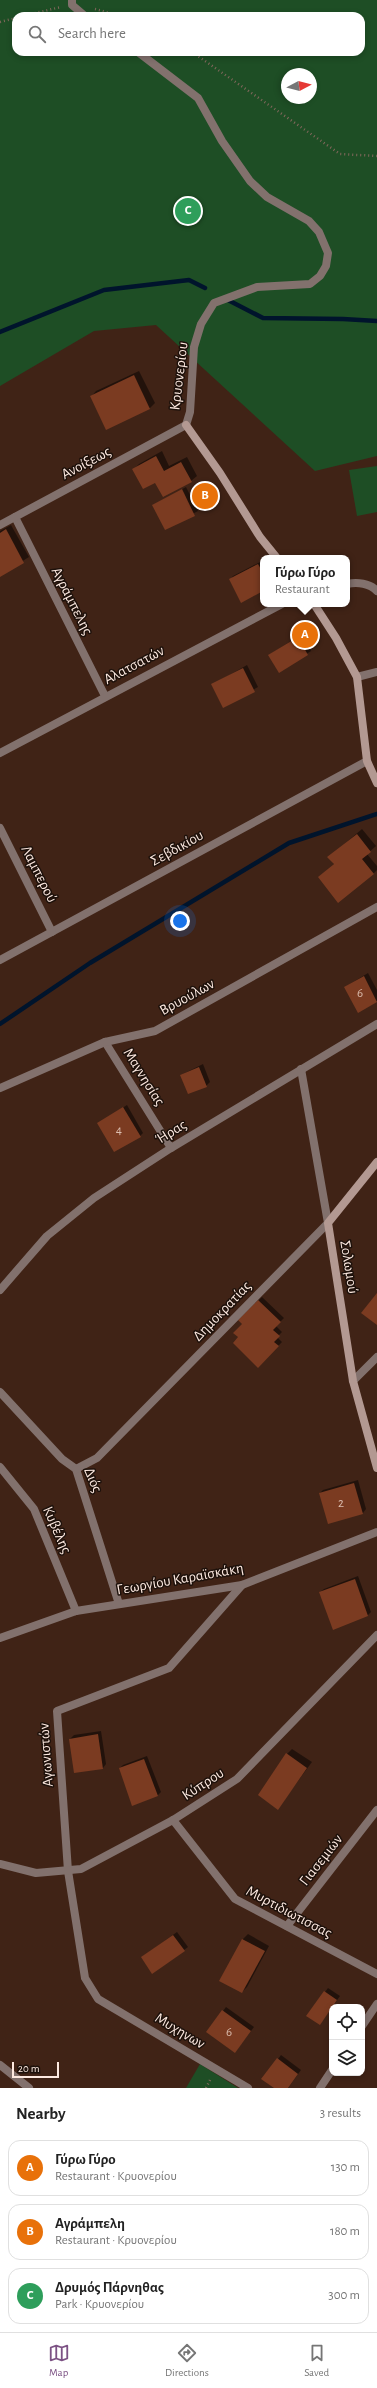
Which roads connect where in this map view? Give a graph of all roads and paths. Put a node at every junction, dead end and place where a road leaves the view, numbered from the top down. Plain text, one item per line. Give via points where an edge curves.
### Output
1 (72, 2) edge
2 (92, 9) dead end
3 (37, 12) edge
4 (81, 12) edge
5 (104, 12) edge
6 (12, 19) edge
7 (0, 22) edge
8 (143, 56) edge
9 (198, 56) edge
10 (377, 156) edge
11 (186, 425) junction
12 (15, 517) junction
13 (0, 525) edge
14 (275, 555) edge
15 (350, 584) edge
16 (377, 591) edge
17 (276, 607) edge
18 (316, 607) edge
19 (377, 672) edge
20 (357, 677) junction
21 (105, 696) junction
22 (0, 753) edge
23 (367, 761) junction
24 (377, 782) edge
25 (0, 828) edge
26 (377, 907) edge
27 (52, 932) junction
28 (0, 960) edge
29 (377, 1024) edge
30 (106, 1042) junction
31 (301, 1069) junction
32 (0, 1088) edge
33 (170, 1148) junction
34 (377, 1162) edge
35 (328, 1223) junction
36 (0, 1290) edge
37 (377, 1357) edge
38 (353, 1381) junction
39 (1, 1396) edge
40 (0, 1467) edge
41 (377, 1468) edge
42 (76, 1469) junction
43 (377, 1532) edge
44 (242, 1585) junction
45 (119, 1604) junction
46 (76, 1611) junction
47 (377, 1635) edge
48 (0, 1638) edge
49 (377, 1810) edge
50 (173, 1820) junction
51 (0, 1864) edge
52 (68, 1872) junction
53 (287, 1926) junction
54 (377, 1974) edge
55 (98, 1998) joint
56 (377, 2004) edge
57 (365, 2022) edge
58 (0, 2065) edge
59 (329, 2074) edge
60 (29, 2088) edge
61 (248, 2088) edge
62 (320, 2088) edge

1 - 3 path
1 - 4 street
2 - 5 path
6 - 7 path
8 - 11 street, Κρυονερίου via 198,98 222,141 250,181 267,197 309,221 319,232 328,253 323,271 310,284 257,287 214,303 201,324 194,347 190,412
9 - 10 path via 340,154
11 - 12 street, Ανοίξεως
11 - 14 main road, Κρυονερίου
12 - 13 street, Ανοίξεως
12 - 21 street, Αγράμπελης
15 - 16 street via 373,586
17 - 21 street, Αλατσατών
18 - 20 main road
19 - 20 street
20 - 23 main road
21 - 22 street, Αλατσατών
23 - 24 main road
23 - 27 street, Σεβδικίου
25 - 27 street, Λαμπερού
26 - 30 street, Βρυούλων via 155,1031
27 - 28 street, Σεβδικίου
29 - 31 street, Ήρας
30 - 32 street, Βρυούλων
30 - 33 street, Μαγνησίας
31 - 33 street, Ήρας
31 - 35 street, Σολωμού
33 - 36 street, Ήρας via 94,1198 47,1236
34 - 35 main road, Δημοκρατίας
35 - 38 main road, Σολωμού
35 - 42 street, Δημοκρατίας via 97,1458
37 - 38 street
38 - 41 main road, Σολωμού
39 - 42 street, Διός via 62,1459
40 - 46 street, Κυβέλης via 34,1509
42 - 45 street, Διός
43 - 44 street, Γεωργίου Καραϊσκάκη
44 - 45 street, Γεωργίου Καραϊσκάκη
44 - 52 street, Αγωνιστών via 169,1668 57,1711
45 - 46 street, Γεωργίου Καραϊσκάκη
46 - 48 street, Γεωργίου Καραϊσκάκη
47 - 50 street, Κύπρου via 237,1779
49 - 53 street, Γιασεμιών
50 - 52 street, Κύπρου via 81,1868
50 - 53 street, Μυρτιδιωτισσας via 235,1899
51 - 52 street, Κύπρου via 36,1873
52 - 55 street, Αγωνιστών via 84,1978
53 - 54 street, Μυρτιδιωτισσας
55 - 61 street, Μυχηνων
56 - 57 street
58 - 60 street
59 - 62 street

